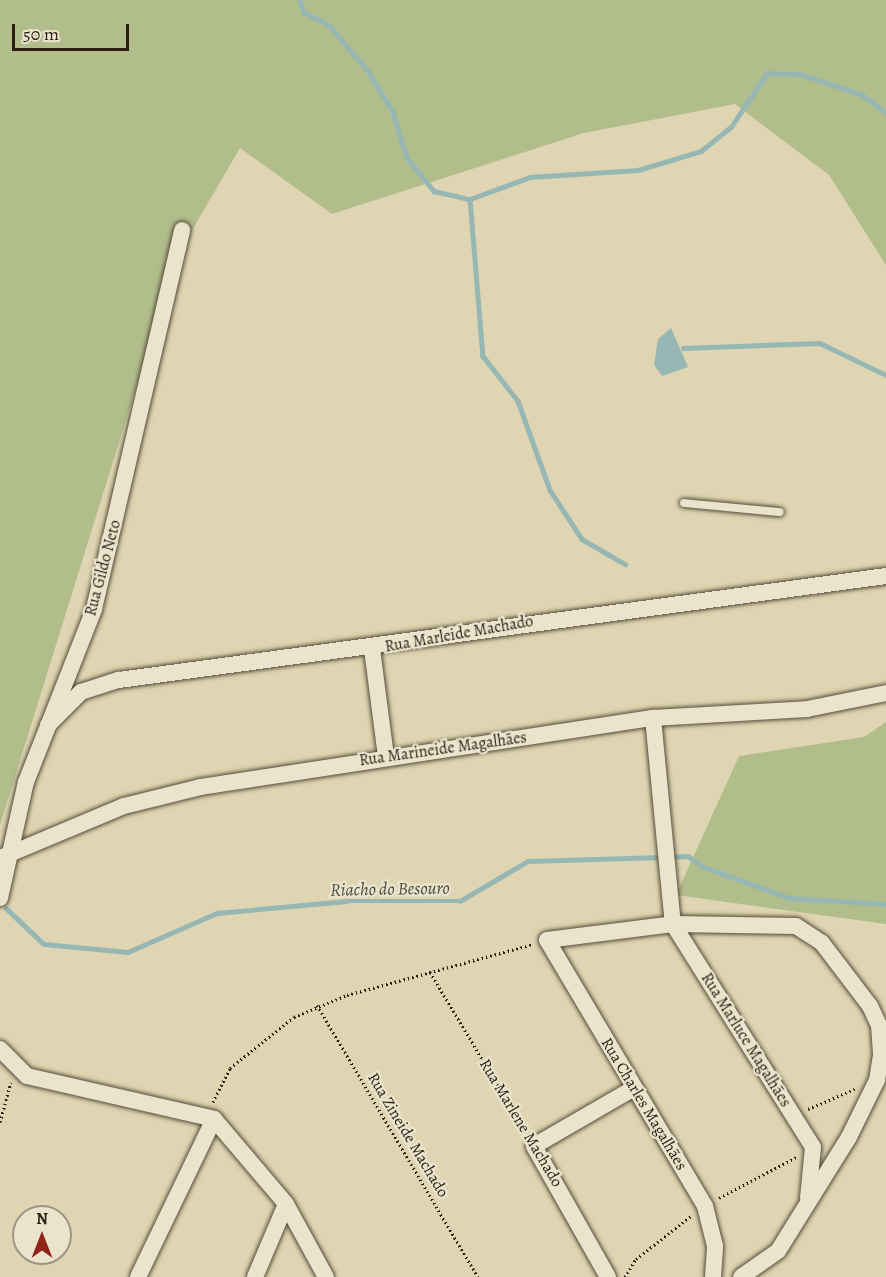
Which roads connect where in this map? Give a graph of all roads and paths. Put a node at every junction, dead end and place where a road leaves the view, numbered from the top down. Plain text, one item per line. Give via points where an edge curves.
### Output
1 (182, 230) dead end
2 (684, 503) dead end
3 (780, 512) dead end
4 (886, 576) edge
5 (372, 649) junction
6 (886, 693) edge
7 (653, 718) junction
8 (48, 725) junction
9 (386, 757) junction
10 (5, 855) edge
11 (0, 898) edge
12 (673, 924) junction
13 (547, 940) junction
14 (430, 971) junction
15 (317, 1005) junction
16 (0, 1049) edge
17 (15, 1069) junction
18 (877, 1080) junction
19 (634, 1088) junction
20 (793, 1116) junction
21 (214, 1119) junction
22 (0, 1122) edge
23 (534, 1146) junction
24 (286, 1204) junction
25 (803, 1213) junction
26 (138, 1277) edge
27 (255, 1277) edge
28 (326, 1277) edge
29 (478, 1277) edge
30 (608, 1277) edge
31 (713, 1277) edge
32 (741, 1277) edge

1 - 8 street, Rua Gildo Neto via 94,609
2 - 3 lane
4 - 5 street, Rua Marleide Machado via 506,623
5 - 8 street, Rua Marleide Machado via 92,686
5 - 9 street
6 - 7 street, Rua Marineide Magalhães via 807,709
7 - 9 street, Rua Marineide Magalhães
7 - 12 street, Rua Marluce Magalhães
8 - 10 street, Rua Gildo Neto
9 - 10 street, Rua Marineide Magalhães via 164,795
10 - 11 street, Rua Gildo Neto
12 - 13 street
12 - 18 street via 775,924 809,931 879,1025
12 - 20 street, Rua Marluce Magalhães
13 - 14 path
13 - 19 street, Rua Charles Magalhães
14 - 15 path
14 - 23 path, Rua Marlene Machado
15 - 21 path via 230,1068 213,1097
15 - 29 path, Rua Zineide Machado
16 - 17 street
17 - 21 street via 27,1076
17 - 22 path
18 - 20 path
18 - 25 street
19 - 23 street
19 - 31 street, Rua Charles Magalhães via 705,1206 715,1246
20 - 25 street, Rua Marluce Magalhães via 815,1160
21 - 24 street
21 - 26 street
23 - 30 street, Rua Marlene Machado
24 - 27 street
24 - 28 street
25 - 32 street via 778,1251

